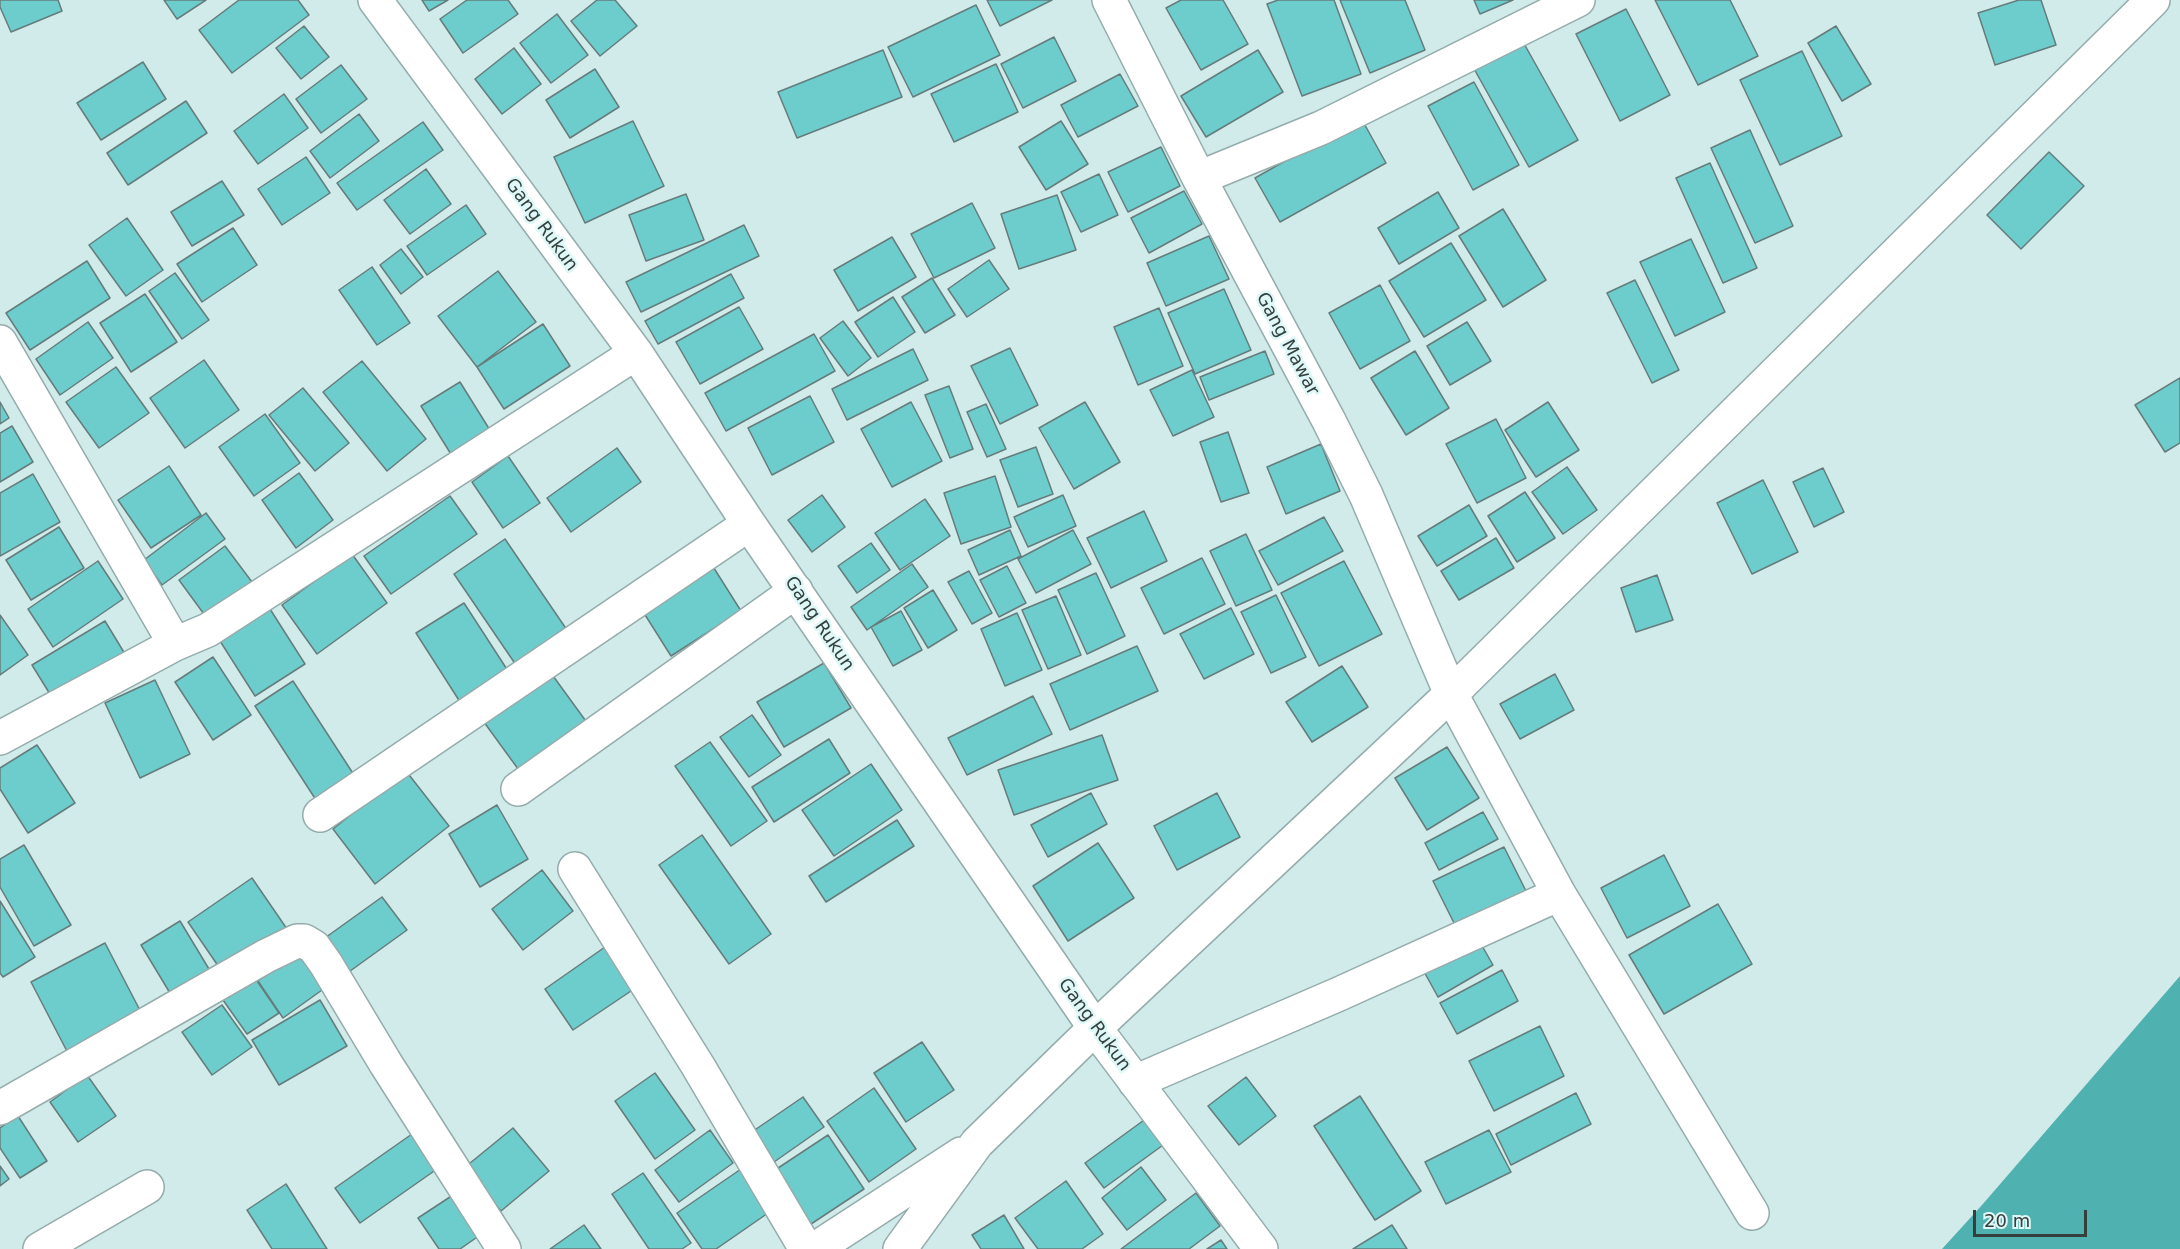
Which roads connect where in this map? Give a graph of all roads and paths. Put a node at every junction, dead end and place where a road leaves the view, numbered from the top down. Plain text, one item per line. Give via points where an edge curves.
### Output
1 (375, 0) edge
2 (1109, 0) edge
3 (1578, 0) edge
4 (2153, 0) edge
5 (1199, 178) junction
6 (0, 342) edge
7 (636, 353) junction
8 (749, 524) junction
9 (796, 591) junction
10 (175, 644) junction
11 (1451, 694) junction
12 (0, 738) edge
13 (518, 789) dead end
14 (320, 815) dead end
15 (575, 869) dead end
16 (1559, 894) junction
17 (1095, 1028) junction
18 (1135, 1082) junction
19 (0, 1108) edge
20 (977, 1143) junction
21 (147, 1187) dead end
22 (1752, 1213) dead end
23 (40, 1249) edge
24 (504, 1249) edge
25 (806, 1249) edge
26 (815, 1249) edge
27 (900, 1249) edge
28 (1261, 1249) edge

1 - 7 street, Gang Rukun
2 - 5 street, Gang Mawar
3 - 5 street via 1321,128
4 - 11 street
5 - 11 street, Gang Mawar via 1329,421
6 - 10 street
7 - 8 street, Gang Rukun
7 - 10 street via 208,630
8 - 9 street, Gang Rukun
8 - 14 street
9 - 13 street
9 - 17 street, Gang Rukun
10 - 12 street
11 - 16 street, Gang Mawar
11 - 17 street
15 - 25 street
16 - 18 street
16 - 22 street, Gang Mawar
17 - 18 street, Gang Rukun
17 - 20 street
18 - 28 street, Gang Rukun
19 - 24 street via 266,957 304,941 314,947 326,964
20 - 26 street
20 - 27 street
21 - 23 street

